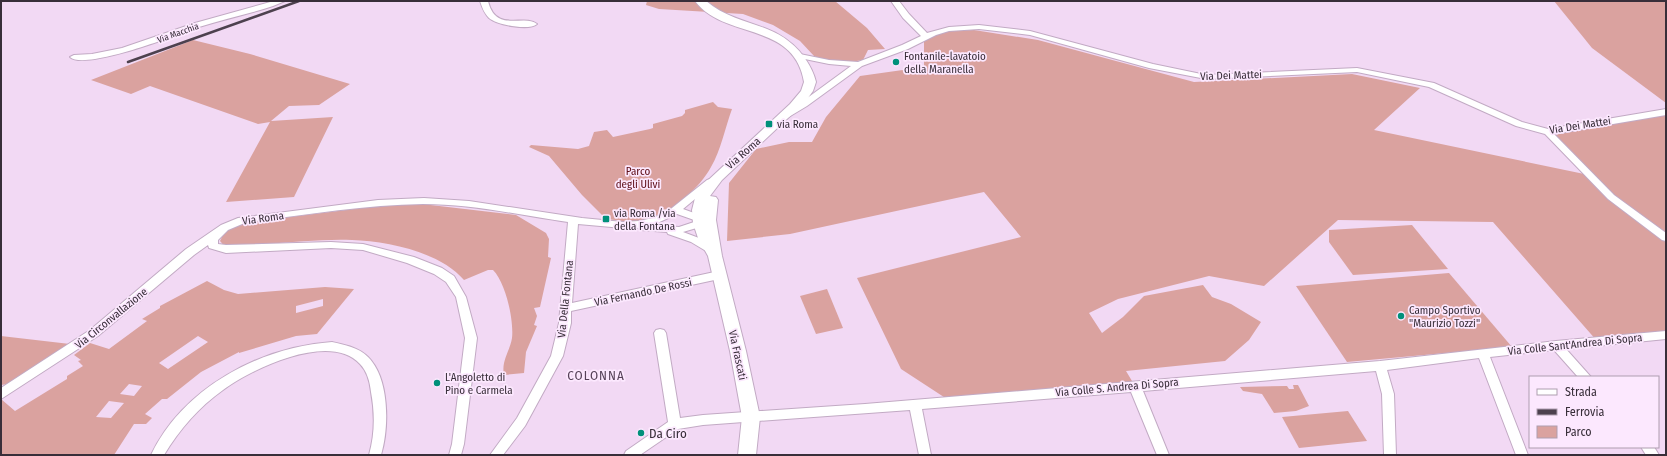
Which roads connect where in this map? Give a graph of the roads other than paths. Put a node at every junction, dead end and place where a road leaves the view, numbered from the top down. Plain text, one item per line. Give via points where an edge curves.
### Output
1 (281, 1) edge
2 (484, 1) edge
3 (700, 1) edge
4 (895, 1) edge
5 (534, 24) dead end
6 (925, 36) junction
7 (798, 55) junction
8 (74, 57) dead end
9 (859, 64) junction
10 (1666, 112) edge
11 (784, 116) junction
12 (1548, 132) junction
13 (736, 160) junction
14 (715, 178) junction
15 (676, 210) junction
16 (573, 220) junction
17 (703, 221) junction
18 (623, 225) junction
19 (665, 230) junction
20 (216, 234) junction
21 (1666, 238) edge
22 (712, 253) junction
23 (719, 275) junction
24 (566, 308) junction
25 (660, 333) dead end
26 (1666, 335) edge
27 (1556, 345) junction
28 (1483, 354) junction
29 (1380, 366) junction
30 (1584, 376) edge
31 (1135, 386) junction
32 (1, 394) edge
33 (915, 404) junction
34 (751, 417) junction
35 (675, 424) junction
36 (157, 455) edge
37 (375, 455) edge
38 (455, 455) edge
39 (496, 455) edge
40 (630, 455) edge
41 (748, 455) edge
42 (925, 455) edge
43 (1163, 455) edge
44 (1390, 455) edge
45 (1522, 455) edge

1 - 8 street, Via Macchia via 198,25 121,52
2 - 5 street via 489,13 498,20
3 - 7 street, Via Roma via 709,10 723,17 778,37 789,44
4 - 6 street
6 - 9 street, Via Dei Mattei via 905,47
6 - 12 street, Via Dei Mattei via 964,27 1030,33 1206,78 1341,71 1371,72 1431,85 1519,124
7 - 9 street, Via Dei Mattei via 834,63
7 - 11 street, Via Roma via 809,77 809,86 801,99
9 - 11 street via 807,104
10 - 12 street, Via Dei Mattei
11 - 13 street, Via Roma
12 - 21 street via 1611,197
13 - 14 street, Via Roma
13 - 17 street via 719,181
14 - 15 street
14 - 17 street, Via Roma via 704,193 700,205
15 - 17 street
15 - 18 street, Via Roma via 651,222
16 - 18 street, Via Roma
16 - 20 street, Via Roma via 469,204 402,202 247,219 230,225
16 - 24 street, Via Della Fontana
17 - 19 street via 683,229
17 - 22 street, Via Frascati
18 - 19 street
19 - 22 street via 692,239
20 - 32 street, Via Circonvallazione via 190,252 94,334
20 - 38 street via 212,241 213,246 226,249 331,245 368,248 410,260 450,279 461,296 471,338
22 - 23 street, Via Frascati
23 - 24 street, Via Fernando De Rossi
23 - 34 street, Via Frascati
24 - 39 street, Via Della Fontana via 557,356 521,422
25 - 35 street
26 - 27 street, Via Colle Sant'Andrea Di Sopra
27 - 28 street, Via Colle Sant'Andrea Di Sopra
27 - 30 street
28 - 29 street, Via Colle S. Andrea Di Sopra
28 - 45 street
29 - 31 street, Via Colle S. Andrea Di Sopra
29 - 44 street via 1388,394
31 - 33 street, Via Colle S. Andrea Di Sopra
31 - 43 street
33 - 34 street, Via Colle S. Andrea Di Sopra
33 - 42 street
34 - 35 street, Via Colle S. Andrea Di Sopra
34 - 41 street, Via Frascati
35 - 40 street
36 - 37 street via 181,421 220,386 262,362 292,353 330,347 350,351 365,361 376,385 379,412

